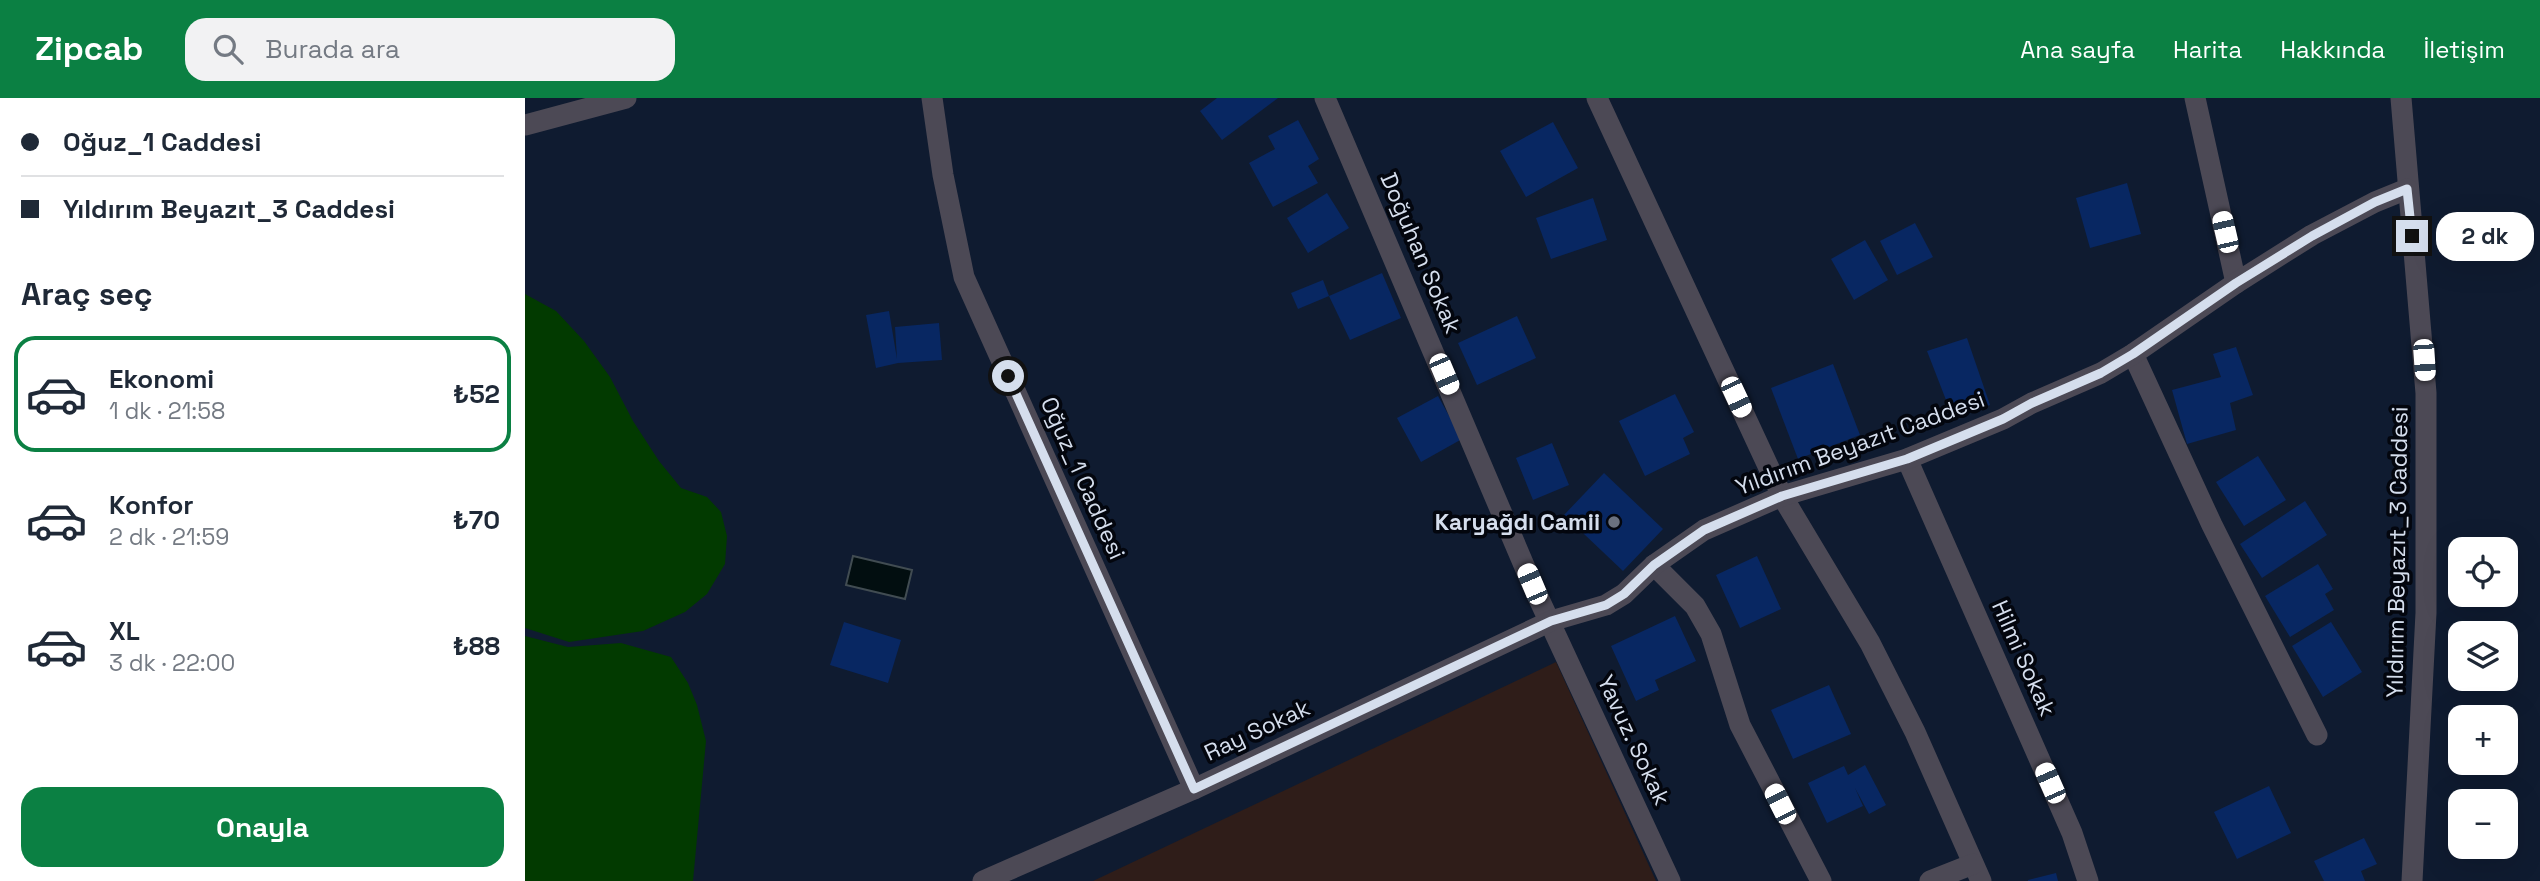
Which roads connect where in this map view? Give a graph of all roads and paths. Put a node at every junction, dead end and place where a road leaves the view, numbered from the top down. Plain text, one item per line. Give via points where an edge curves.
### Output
1 (626, 98) edge
2 (932, 98) edge
3 (1325, 98) edge
4 (1597, 98) edge
5 (2195, 98) edge
6 (2401, 98) edge
7 (525, 125) edge
8 (2407, 189) junction
9 (2236, 283) junction
10 (2133, 354) junction
11 (1907, 459) junction
12 (1782, 496) junction
13 (1654, 565) junction
14 (1551, 621) junction
15 (2317, 735) dead end
16 (1194, 789) junction
17 (1977, 872) edge
18 (983, 881) edge
19 (1670, 881) edge
20 (1821, 881) edge
21 (1930, 881) edge
22 (2088, 881) edge
23 (2412, 881) edge

1 - 7 street
2 - 16 street, Oğuz_1 Caddesi via 964,277
3 - 14 street, Doğuhan Sokak
4 - 12 street
5 - 9 street
6 - 8 street, Yıldırım Beyazıt_3 Caddesi
8 - 9 street, Yıldırım Beyazıt Caddesi via 2344,218
8 - 23 street, Yıldırım Beyazıt_3 Caddesi via 2426,421 2426,613
9 - 10 street, Yıldırım Beyazıt Caddesi
10 - 11 street, Yıldırım Beyazıt Caddesi via 2003,419
10 - 15 street via 2256,617
11 - 12 street, Yıldırım Beyazıt Caddesi
11 - 22 street, Hilmi Sokak via 2072,833
12 - 13 street, Yıldırım Beyazıt Caddesi via 1704,530
12 - 17 street via 1870,643
13 - 14 street, Yıldırım Beyazıt Caddesi via 1606,605
13 - 20 street via 1695,606 1711,635 1740,724
14 - 16 street, Ray Sokak
14 - 19 street, Yavuz. Sokak
16 - 18 street, Ray Sokak
17 - 21 street

